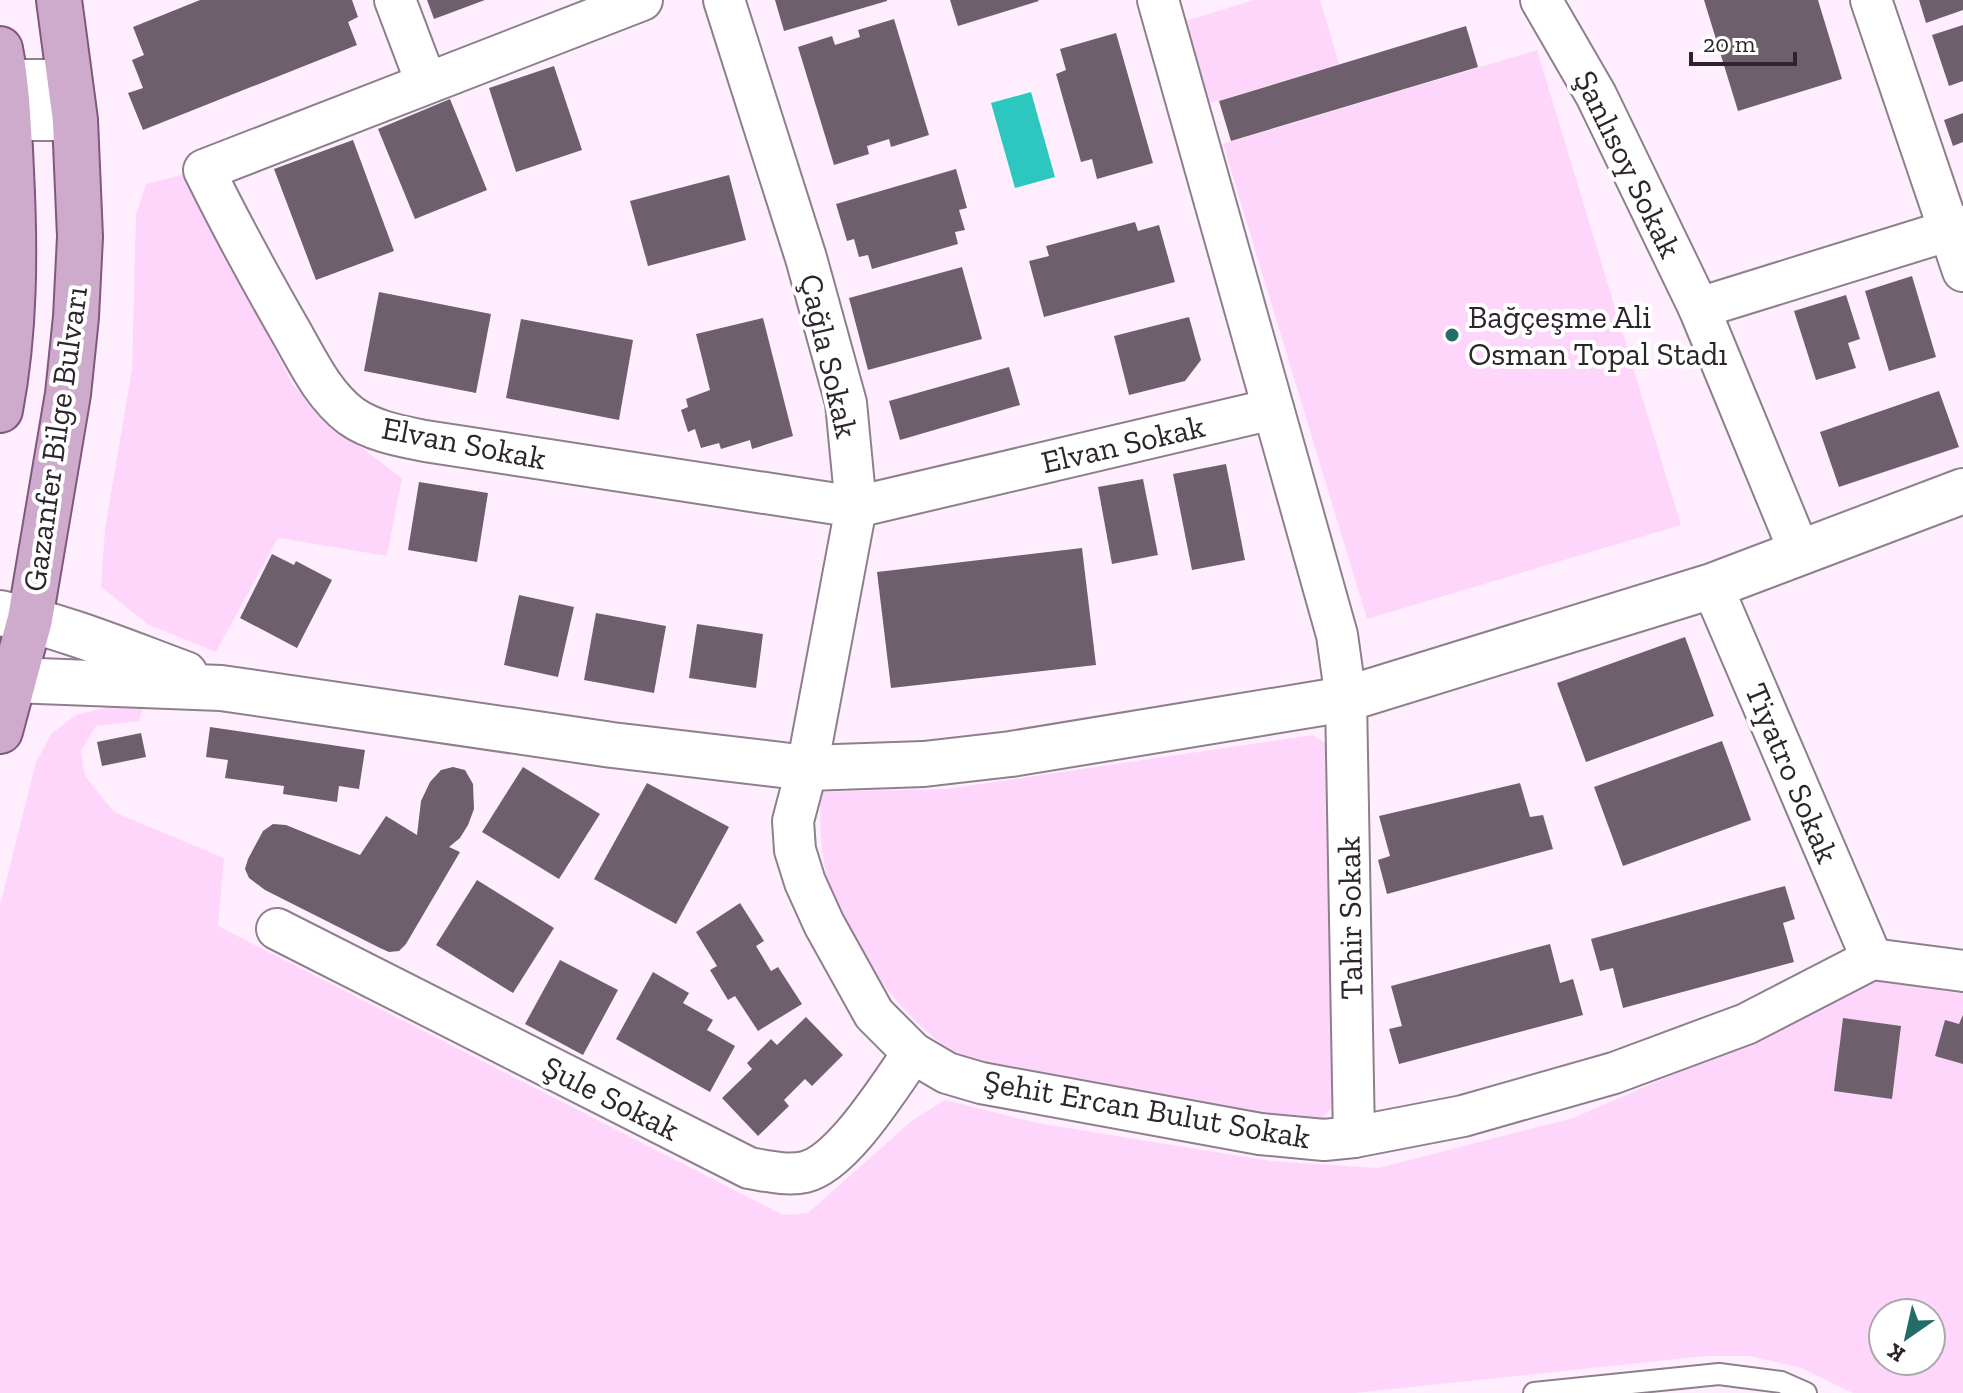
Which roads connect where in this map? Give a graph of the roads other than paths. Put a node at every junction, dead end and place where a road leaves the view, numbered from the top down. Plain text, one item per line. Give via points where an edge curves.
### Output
1 (59, 0) edge
2 (73, 0) edge
3 (395, 0) edge
4 (642, 0) edge
5 (724, 0) edge
6 (1541, 0) edge
7 (1871, 0) edge
8 (1163, 1) edge
9 (70, 81) junction
10 (426, 82) junction
11 (3, 90) edge
12 (1956, 228) edge
13 (1963, 271) edge
14 (1699, 308) junction
15 (1273, 409) junction
16 (0, 410) edge
17 (1963, 491) edge
18 (856, 507) junction
19 (1800, 553) junction
20 (1712, 586) junction
21 (15, 616) edge
22 (6, 678) edge
23 (221, 688) junction
24 (1346, 699) junction
25 (0, 731) edge
26 (807, 768) junction
27 (277, 929) dead end
28 (1872, 959) junction
29 (1963, 971) edge
30 (913, 1053) junction
31 (1354, 1137) junction
32 (1534, 1393) edge
33 (1806, 1393) edge

1 - 9 main road, Gazanfer Bilge Bulvarı
2 - 9 main road
3 - 10 street
4 - 10 street, Elvan Sokak
5 - 18 street, Çağla Sokak via 846,403
6 - 14 street, Şanlısoy Sokak via 1596,95
7 - 12 street
8 - 15 street
9 - 11 street
9 - 21 main road, Gazanfer Bilge Bulvarı via 80,237 76,317 68,394
10 - 18 street, Elvan Sokak via 204,170 253,267 331,397 351,416 396,435
11 - 16 main road, Gazanfer Bilge Bulvarı via 14,266
12 - 13 street
12 - 14 street
14 - 19 street, Şanlısoy Sokak
15 - 18 street, Elvan Sokak
15 - 24 street via 1337,635
17 - 19 main road
18 - 26 street, Çağla Sokak
19 - 20 main road
20 - 24 main road
20 - 28 street, Tiyatro Sokak
21 - 22 main road, Gazanfer Bilge Bulvarı
21 - 23 main road
22 - 23 main road
22 - 25 main road, Gazanfer Bilge Bulvarı
23 - 26 main road
24 - 26 main road via 1011,754 924,764
24 - 31 street, Tahir Sokak
26 - 30 street, Şehit Ercan Bulut Sokak via 793,821 805,882 874,1014
27 - 30 street, Şule Sokak via 749,1168 803,1173 823,1165
28 - 29 street
28 - 31 street, Şehit Ercan Bulut Sokak via 1746,1024 1628,1068 1463,1116
30 - 31 street, Şehit Ercan Bulut Sokak via 947,1073 981,1083 1097,1106 1260,1134
32 - 33 lane via 1719,1374 1781,1382

